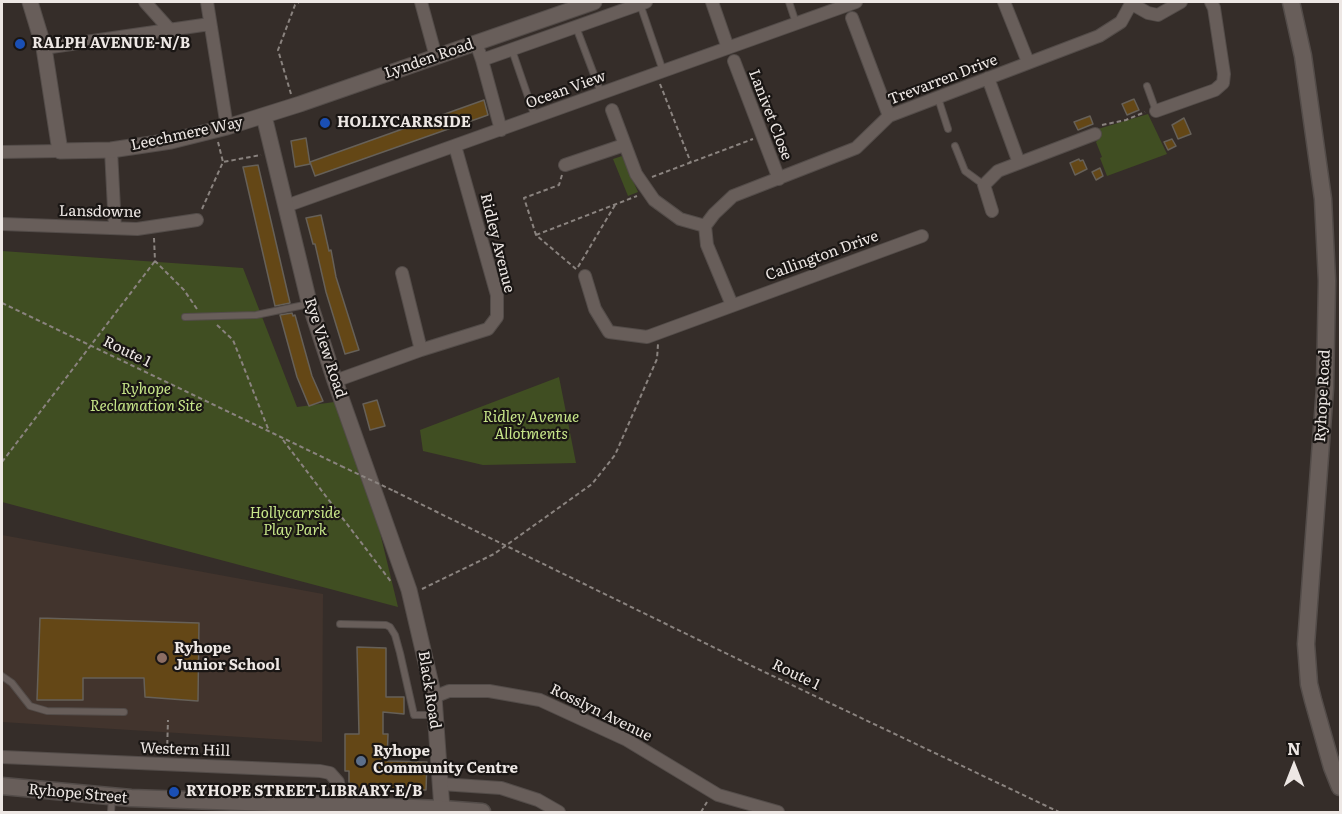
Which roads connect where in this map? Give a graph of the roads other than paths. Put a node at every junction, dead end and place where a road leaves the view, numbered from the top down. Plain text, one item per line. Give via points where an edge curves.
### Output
1 (30, 2) edge
2 (145, 2) edge
3 (207, 2) edge
4 (422, 2) edge
5 (594, 2) edge
6 (712, 2) edge
7 (789, 2) edge
8 (856, 2) edge
9 (1004, 2) edge
10 (1181, 2) edge
11 (1211, 2) edge
12 (1291, 2) edge
13 (643, 3) edge
14 (1132, 3) edge
15 (852, 18) dead end
16 (796, 23) junction
17 (210, 24) junction
18 (576, 27) junction
19 (171, 31) junction
20 (476, 43) junction
21 (44, 48) junction
22 (728, 48) junction
23 (512, 50) junction
24 (436, 57) junction
25 (482, 60) junction
26 (734, 62) dead end
27 (1028, 62) junction
28 (659, 73) junction
29 (988, 78) junction
30 (1147, 86) dead end
31 (601, 94) junction
32 (938, 98) junction
33 (612, 110) dead end
34 (1156, 111) joint
35 (264, 116) junction
36 (889, 116) junction
37 (535, 117) junction
38 (221, 128) junction
39 (948, 129) dead end
40 (501, 130) junction
41 (1095, 134) road end
42 (624, 145) junction
43 (455, 146) junction
44 (955, 146) dead end
45 (111, 150) junction
46 (60, 151) junction
47 (2, 152) edge
48 (1019, 163) junction
49 (565, 165) road end
50 (779, 179) junction
51 (984, 185) junction
52 (286, 206) junction
53 (992, 211) dead end
54 (197, 220) road end
55 (2, 224) edge
56 (705, 226) junction
57 (115, 228) junction
58 (922, 236) dead end
59 (402, 273) dead end
60 (585, 276) dead end
61 (310, 304) junction
62 (732, 305) junction
63 (185, 317) dead end
64 (421, 350) junction
65 (334, 381) junction
66 (398, 579) joint
67 (340, 624) dead end
68 (2, 676) edge
69 (434, 697) junction
70 (124, 712) dead end
71 (435, 715) junction
72 (2, 757) edge
73 (441, 784) junction
74 (2, 786) edge
75 (1341, 787) edge
76 (111, 805) edge
77 (339, 806) junction
78 (312, 809) edge
79 (442, 809) junction
80 (482, 813) edge
81 (559, 813) edge
82 (778, 813) edge

1 - 21 street
2 - 19 street
3 - 17 street
4 - 24 street
5 - 20 street, Lynden Road
6 - 22 street
7 - 16 lane
8 - 16 street, Ocean View
9 - 27 street
10 - 14 street via 1158,15
11 - 34 street via 1224,74 1222,83 1215,90
12 - 75 main road, Ryhope Road via 1303,56 1323,199 1327,281 1325,388 1306,644 1309,684
13 - 18 street
13 - 28 lane
14 - 27 street, Trevarren Drive via 1121,22 1099,36
15 - 36 street
16 - 22 street, Ocean View
17 - 19 street
17 - 38 street
18 - 23 street
18 - 31 lane
19 - 21 street
20 - 24 street, Lynden Road
20 - 25 street
21 - 46 street
22 - 28 street, Ocean View
23 - 25 street
23 - 37 lane
24 - 35 street, Lynden Road
25 - 40 street
26 - 50 street, Lanivet Close
27 - 29 street, Trevarren Drive
28 - 31 street, Ocean View
29 - 32 street, Trevarren Drive
29 - 48 street
30 - 34 lane
31 - 37 street, Ocean View
32 - 36 street, Trevarren Drive
32 - 39 lane
33 - 42 street
35 - 38 street, Leechmere Way
35 - 52 street, Rye View Road
36 - 50 street, Trevarren Drive via 856,148
37 - 40 street, Ocean View
38 - 45 street, Leechmere Way
40 - 43 street, Ocean View
41 - 48 street
42 - 49 street
42 - 56 street via 636,174 654,200 680,219
43 - 52 street, Ocean View
43 - 64 street, Ridley Avenue via 497,295 497,317 488,329
44 - 51 lane via 965,171
45 - 46 street, Leechmere Way
45 - 57 street
46 - 47 street, Leechmere Way
48 - 51 street via 998,171
50 - 56 street, Trevarren Drive via 733,196
51 - 53 street
52 - 61 street, Rye View Road
54 - 57 street, Lansdowne via 137,229
55 - 57 street, Lansdowne
56 - 62 street via 707,245
58 - 62 street, Callington Drive
59 - 64 street
60 - 62 street, Callington Drive via 595,309 609,332 647,337
61 - 63 lane via 256,315
61 - 65 street, Rye View Road
64 - 65 street, Ridley Avenue
65 - 66 street, Rye View Road
66 - 69 street, Black Road via 411,594
67 - 71 lane via 390,627 400,652 414,715
68 - 70 lane via 30,706 47,711
69 - 71 street, Black Road
69 - 82 street, Rosslyn Avenue via 449,691 489,691 540,700 627,740 718,795
71 - 73 street, Black Road
72 - 77 street, Western Hill via 330,772 338,782
73 - 79 street, Black Road
73 - 81 street via 501,788 538,800
74 - 76 main road, Ryhope Street
76 - 78 main road, Ryhope Street
77 - 78 main road, Ryhope Street
77 - 79 main road, Ryhope Street
79 - 80 main road, Ryhope Street

